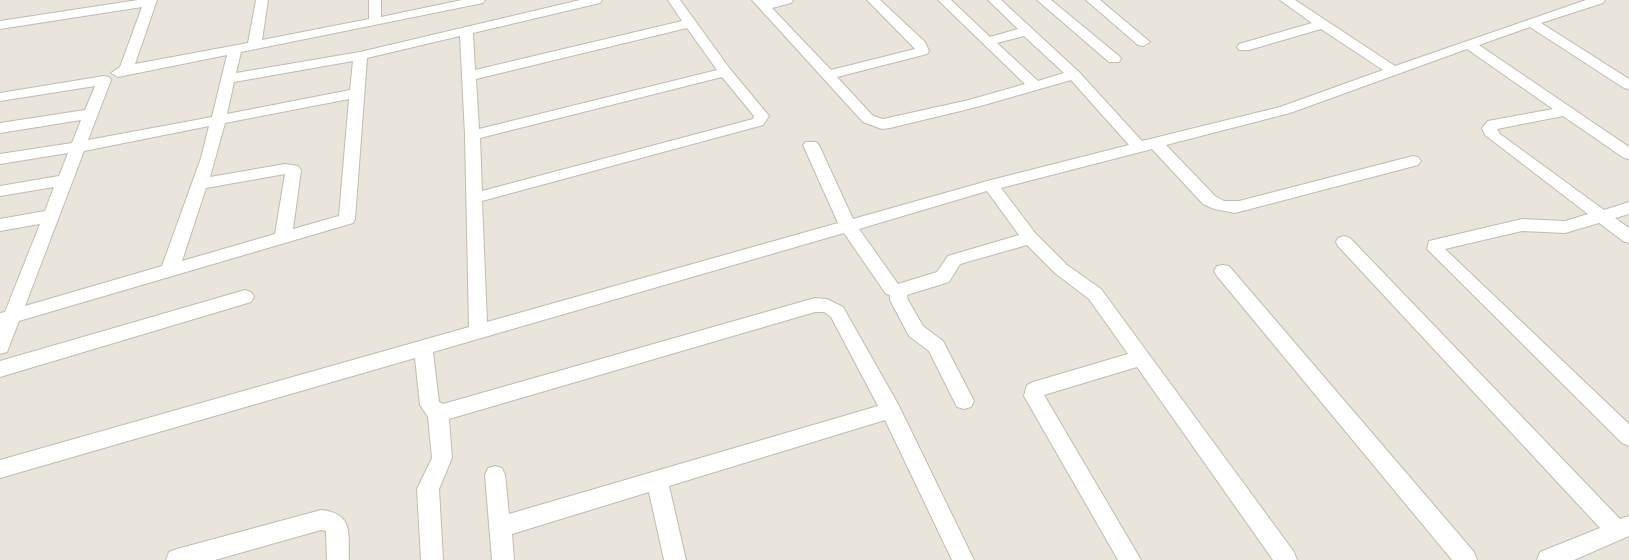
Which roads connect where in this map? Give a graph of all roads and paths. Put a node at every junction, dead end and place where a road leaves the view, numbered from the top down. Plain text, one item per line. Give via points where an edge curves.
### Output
1 (262, 0) edge
2 (375, 0) edge
3 (479, 0) edge
4 (596, 0) edge
5 (674, 0) edge
6 (787, 0) edge
7 (873, 0) edge
8 (944, 0) edge
9 (994, 0) edge
10 (1043, 0) edge
11 (1092, 0) edge
12 (1286, 0) edge
13 (1599, 0) edge
14 (151, 1) edge
15 (761, 3) edge
16 (375, 22) junction
17 (1531, 22) junction
18 (690, 23) junction
19 (1324, 24) junction
20 (0, 25) edge
21 (466, 31) junction
22 (1026, 31) junction
23 (989, 41) junction
24 (1143, 42) dead end
25 (1468, 44) junction
26 (254, 45) junction
27 (1244, 47) dead end
28 (235, 49) junction
29 (360, 56) junction
30 (1114, 59) dead end
31 (1629, 67) edge
32 (126, 70) junction
33 (1394, 71) junction
34 (725, 72) junction
35 (1610, 73) junction
36 (1074, 75) junction
37 (469, 76) junction
38 (828, 76) junction
39 (104, 80) junction
40 (228, 80) junction
41 (1629, 85) edge
42 (1035, 86) junction
43 (357, 93) junction
44 (0, 97) edge
45 (1566, 111) junction
46 (91, 114) junction
47 (218, 120) junction
48 (0, 128) edge
49 (472, 135) junction
50 (812, 145) dead end
51 (1147, 145) junction
52 (78, 147) junction
53 (1629, 154) edge
54 (0, 159) edge
55 (1414, 161) dead end
56 (65, 180) junction
57 (202, 184) junction
58 (992, 185) junction
59 (0, 191) edge
60 (474, 198) junction
61 (1629, 208) edge
62 (51, 216) junction
63 (1601, 216) junction
64 (0, 225) edge
65 (848, 226) junction
66 (1629, 237) edge
67 (283, 238) junction
68 (1030, 238) junction
69 (1344, 242) dead end
70 (1223, 270) dead end
71 (169, 272) junction
72 (898, 291) junction
73 (245, 297) dead end
74 (6, 319) edge
75 (478, 332) junction
76 (0, 347) edge
77 (423, 348) junction
78 (1141, 358) junction
79 (0, 369) edge
80 (964, 401) dead end
81 (891, 410) junction
82 (438, 412) junction
83 (1629, 437) edge
84 (0, 469) edge
85 (495, 475) dead end
86 (657, 480) junction
87 (500, 527) junction
88 (1623, 528) edge
89 (177, 560) edge
90 (338, 560) edge
91 (432, 560) edge
92 (503, 560) edge
93 (676, 560) edge
94 (964, 560) edge
95 (1130, 560) edge
96 (1286, 560) edge
97 (1466, 560) edge
98 (1548, 560) edge

1 - 26 street
2 - 16 street
3 - 16 street
4 - 21 street
5 - 18 street
6 - 15 street
7 - 38 street via 920,45 922,51
8 - 23 street
9 - 22 street
10 - 30 street
11 - 24 street
12 - 19 street
13 - 17 street
14 - 20 street
14 - 32 street
15 - 38 street
16 - 26 street
17 - 25 street
17 - 35 street
18 - 34 street
18 - 37 street
19 - 27 street
19 - 33 street
21 - 29 street
21 - 37 street
22 - 23 street
22 - 36 street
23 - 42 street
25 - 33 street
25 - 45 street
26 - 28 street
28 - 32 street
28 - 40 street
29 - 40 street
29 - 43 street
31 - 35 street
32 - 39 street
33 - 51 street via 1285,110
34 - 49 street
34 - 60 street via 762,116 758,122
35 - 41 street
36 - 42 street
36 - 51 street
37 - 49 street
38 - 42 street via 868,119 882,124
39 - 44 street
39 - 46 street
40 - 47 street
43 - 47 street
43 - 67 street via 347,219
45 - 53 street
45 - 63 street via 1493,124 1489,128 1495,137
46 - 48 street
46 - 52 street
47 - 52 street
47 - 57 street
49 - 60 street
50 - 65 street
51 - 55 street via 1209,200 1227,208
51 - 58 street
52 - 54 street
52 - 56 street
56 - 59 street
56 - 62 street
57 - 67 street via 294,170
57 - 71 street
58 - 65 street
58 - 68 street
60 - 75 street
61 - 63 street
62 - 64 street
62 - 74 street
63 - 66 street
63 - 83 street via 1565,227 1518,225 1435,245 1435,249
65 - 72 street via 888,284
65 - 75 street
67 - 71 street
68 - 72 street via 960,258 951,263 943,277
68 - 78 street via 1061,269 1096,294
69 - 88 street
70 - 97 street
71 - 74 street
72 - 80 street via 916,331 936,346
73 - 79 street
74 - 76 street
75 - 77 street
77 - 82 street via 431,409
77 - 84 street
78 - 95 street via 1034,391
78 - 96 street
81 - 82 street via 837,312 824,304
81 - 86 street
81 - 94 street
82 - 91 street via 442,458 428,490
85 - 87 street
86 - 87 street
86 - 93 street
87 - 92 street
88 - 98 street
89 - 90 street via 321,520 331,521 337,527

